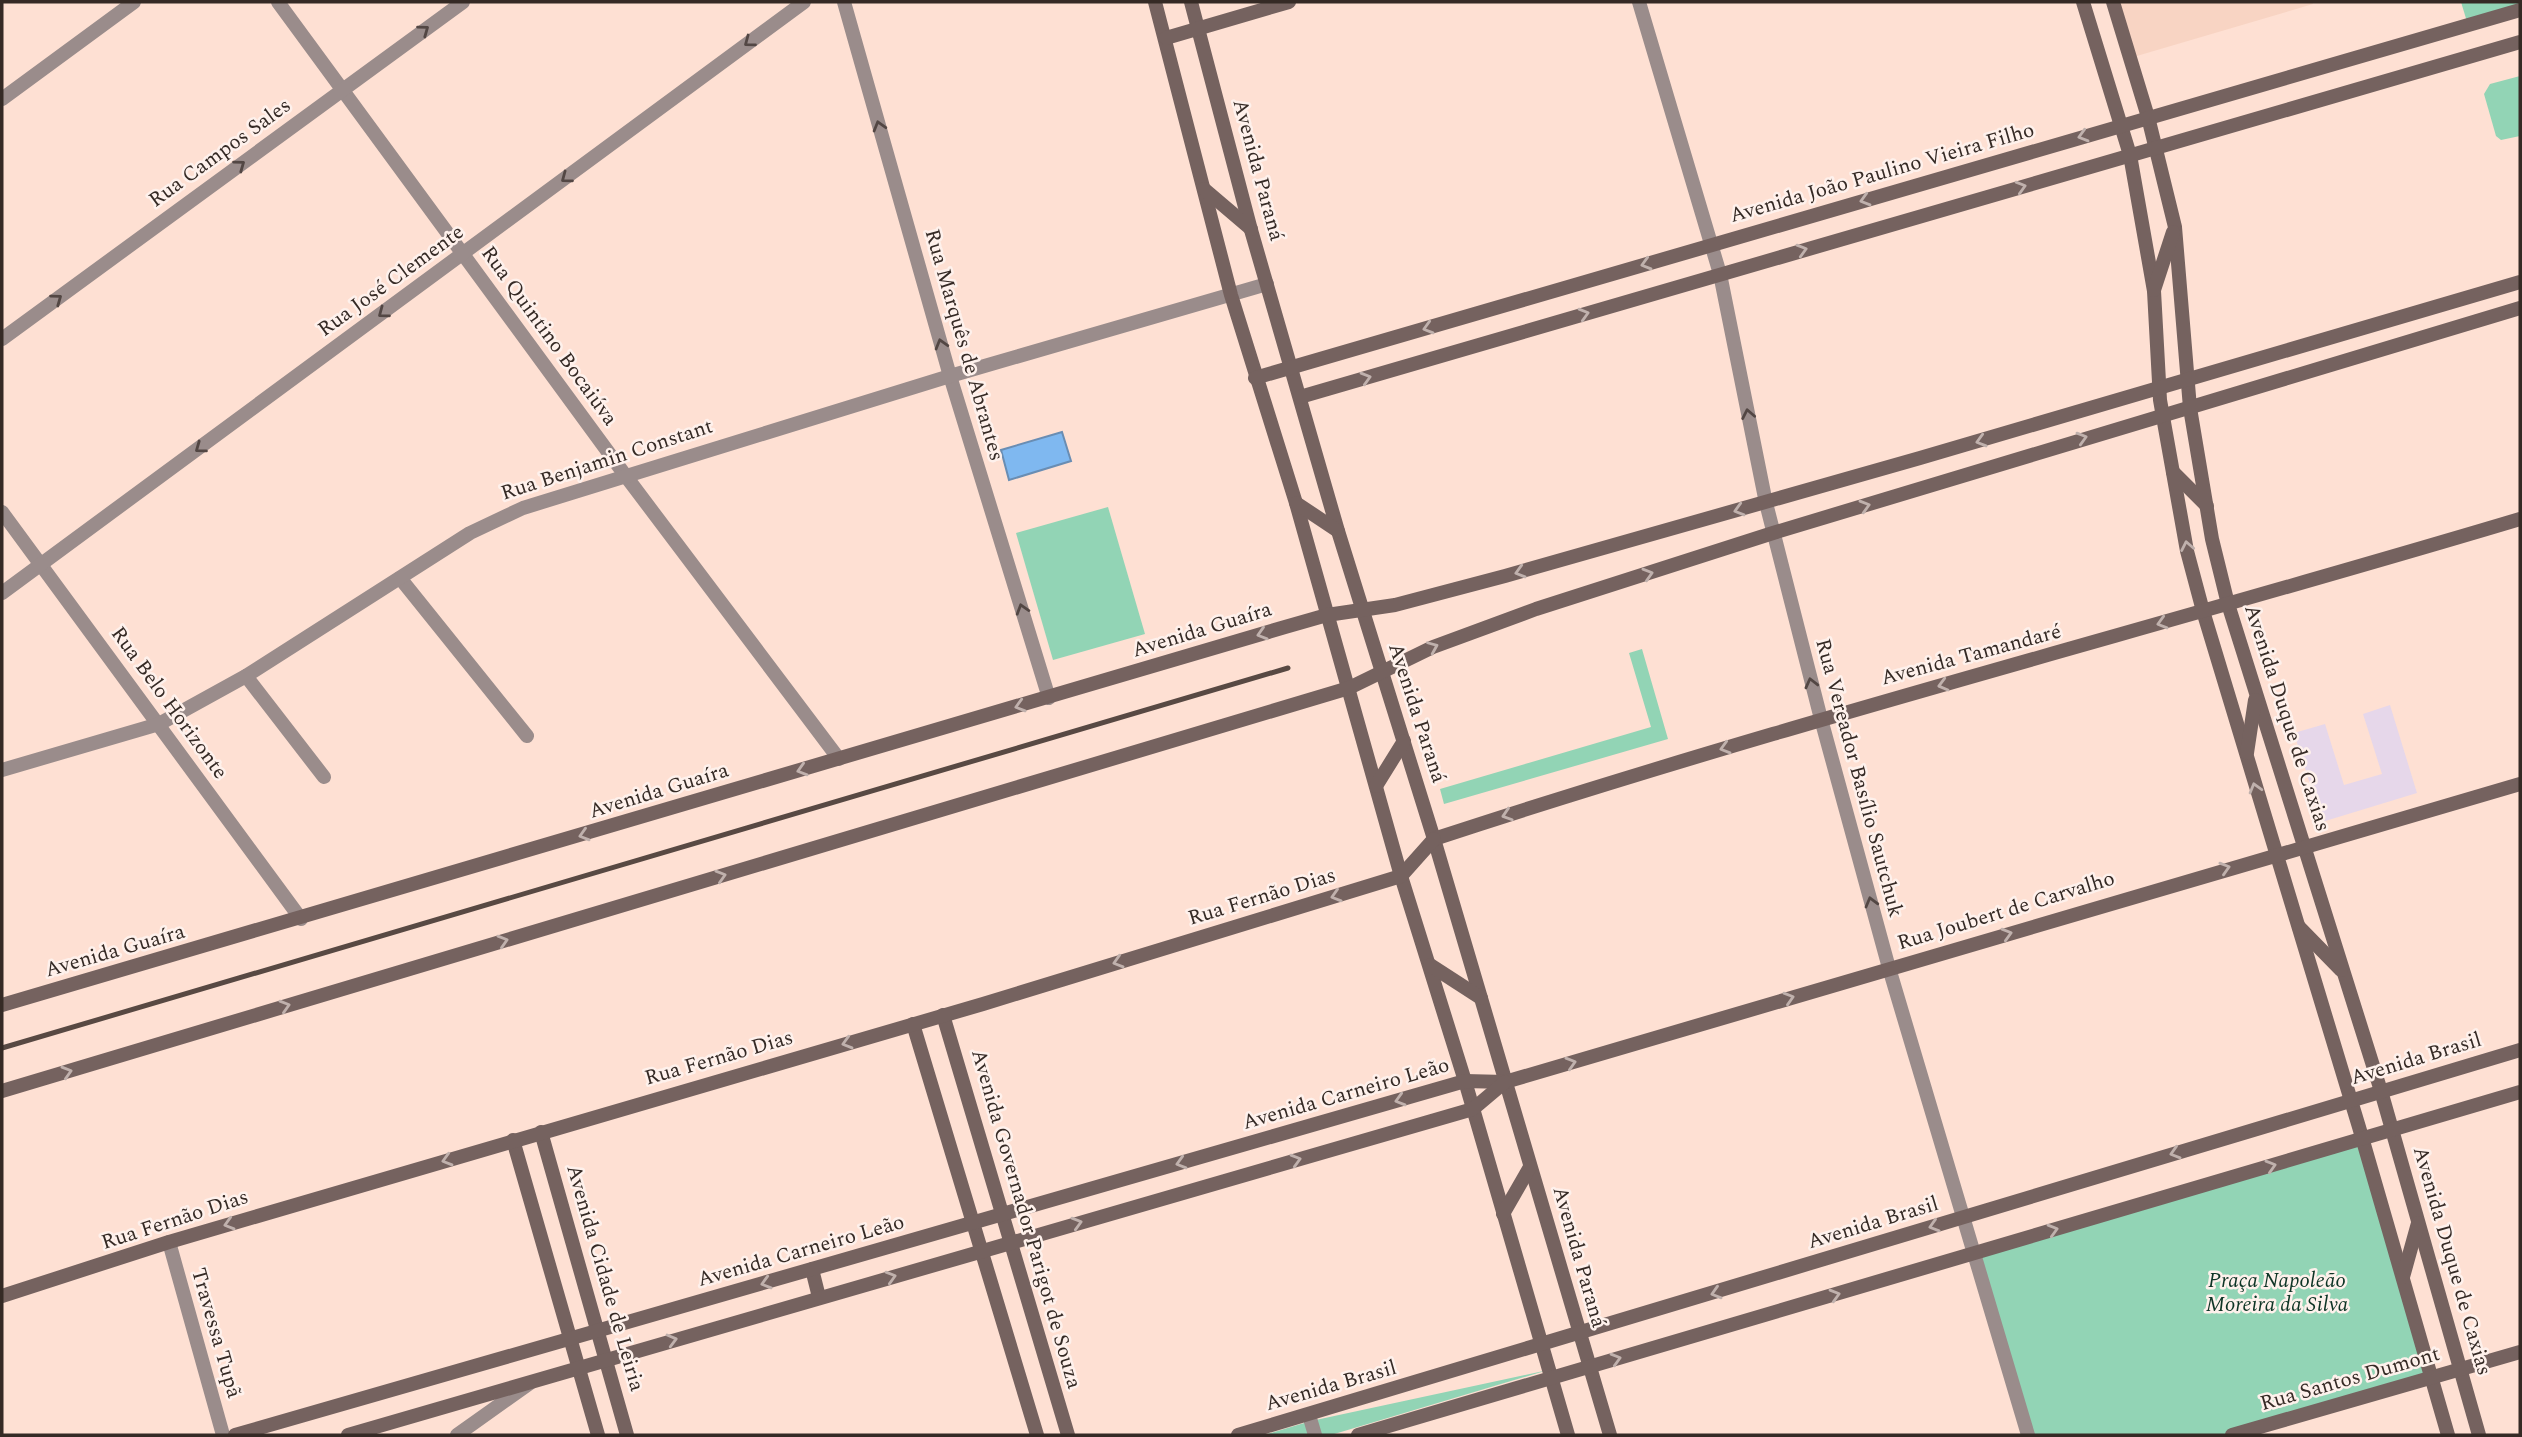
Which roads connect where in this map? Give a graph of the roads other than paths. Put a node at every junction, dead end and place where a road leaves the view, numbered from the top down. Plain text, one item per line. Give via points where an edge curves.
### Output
1 (134, 2) edge
2 (278, 2) edge
3 (463, 2) edge
4 (804, 2) edge
5 (844, 2) edge
6 (1156, 2) edge
7 (1191, 2) edge
8 (1289, 2) edge
9 (1639, 2) edge
10 (2083, 2) edge
11 (2113, 2) edge
12 (2520, 10) edge
13 (1198, 29) junction
14 (1166, 38) junction
15 (2520, 42) edge
16 (342, 90) junction
17 (2, 99) edge
18 (2148, 117) junction
19 (2121, 124) junction
20 (2157, 146) junction
21 (2130, 155) junction
22 (1204, 189) junction
23 (2175, 227) junction
24 (1251, 230) junction
25 (1712, 245) junction
26 (463, 254) junction
27 (1720, 274) junction
28 (2520, 282) edge
29 (1267, 284) junction
30 (2154, 291) junction
31 (1231, 295) junction
32 (2520, 308) edge
33 (2, 340) edge
34 (1291, 368) junction
35 (950, 376) junction
36 (1255, 378) junction
37 (2188, 381) junction
38 (2159, 389) junction
39 (1300, 397) junction
40 (2190, 408) junction
41 (2163, 415) junction
42 (2173, 472) junction
43 (625, 475) junction
44 (1296, 503) junction
45 (1766, 503) junction
46 (2207, 506) junction
47 (2, 512) edge
48 (2520, 519) edge
49 (1338, 531) junction
50 (1773, 533) junction
51 (40, 564) junction
52 (400, 578) junction
53 (2, 593) edge
54 (2228, 604) junction
55 (1362, 610) junction
56 (2203, 611) junction
57 (1327, 615) junction
58 (1381, 671) junction
59 (246, 676) junction
60 (1349, 688) junction
61 (2255, 696) junction
62 (1049, 698) junction
63 (1821, 719) junction
64 (159, 724) junction
65 (527, 736) dead end
66 (1404, 741) junction
67 (2247, 758) junction
68 (839, 759) junction
69 (2, 770) edge
70 (324, 777) dead end
71 (2520, 784) edge
72 (1377, 786) junction
73 (1434, 839) junction
74 (2305, 845) junction
75 (2274, 854) junction
76 (1401, 876) junction
77 (301, 919) junction
78 (2295, 924) junction
79 (1430, 965) junction
80 (1889, 968) junction
81 (2342, 971) junction
82 (1480, 998) junction
83 (2, 1006) edge
84 (943, 1015) junction
85 (913, 1024) junction
86 (2520, 1050) edge
87 (1465, 1081) junction
88 (1505, 1082) junction
89 (2, 1091) edge
90 (2381, 1091) junction
91 (2520, 1092) edge
92 (2351, 1101) junction
93 (1473, 1109) junction
94 (2392, 1130) junction
95 (541, 1132) junction
96 (2362, 1139) junction
97 (513, 1140) junction
98 (1530, 1167) junction
99 (1503, 1214) junction
100 (1003, 1215) junction
101 (1963, 1217) junction
102 (2418, 1220) junction
103 (973, 1224) junction
104 (169, 1242) junction
105 (1012, 1242) junction
106 (981, 1251) junction
107 (1973, 1254) junction
108 (812, 1269) junction
109 (2403, 1279) junction
110 (2, 1296) edge
111 (819, 1297) junction
112 (598, 1330) junction
113 (1580, 1335) junction
114 (570, 1337) junction
115 (1541, 1347) junction
116 (2520, 1352) edge
117 (606, 1358) junction
118 (578, 1367) junction
119 (1589, 1367) junction
120 (2460, 1370) junction
121 (2432, 1377) junction
122 (537, 1378) junction
123 (1551, 1378) junction
124 (1309, 1415) junction
125 (1605, 1418) junction
126 (223, 1435) edge
127 (235, 1435) edge
128 (348, 1435) edge
129 (457, 1435) edge
130 (598, 1435) edge
131 (628, 1435) edge
132 (1037, 1435) edge
133 (1068, 1435) edge
134 (1238, 1435) edge
135 (1315, 1435) edge
136 (1357, 1435) edge
137 (1568, 1435) edge
138 (1599, 1435) edge
139 (1610, 1435) edge
140 (2028, 1435) edge
141 (2232, 1435) edge
142 (2448, 1435) edge
143 (2479, 1435) edge

1 - 17 street
2 - 16 street, Rua Quintino Bocaiúva
16 -> 3 street, Rua Campos Sales
4 -> 26 street, Rua José Clemente
35 -> 5 street, Rua Marquês de Abrantes
6 - 14 main road
7 - 13 main road, Avenida Paraná
8 - 13 main road
9 - 25 street, Rua Vereador Basílio Sautchuk
10 - 19 main road
11 - 18 main road, Avenida Duque de Caxias
12 - 18 main road, Avenida João Paulino Vieira Filho
13 - 14 main road
13 - 24 main road, Avenida Paraná
14 - 22 main road
15 - 20 main road
16 - 26 street, Rua Quintino Bocaiúva
33 -> 16 street, Rua Campos Sales
18 - 19 main road, Avenida João Paulino Vieira Filho
18 - 20 main road, Avenida Duque de Caxias
19 - 21 main road
19 -> 25 main road, Avenida João Paulino Vieira Filho
20 - 21 main road
20 - 23 main road, Avenida Duque de Caxias
27 -> 21 main road
21 - 30 main road
22 - 24 main road
22 - 31 main road
23 - 30 main road
23 - 37 main road, Avenida Duque de Caxias
24 - 29 main road, Avenida Paraná
25 - 27 street, Rua Vereador Basílio Sautchuk
25 -> 34 main road, Avenida João Paulino Vieira Filho
26 - 43 street, Rua Quintino Bocaiúva
26 -> 51 street, Rua José Clemente
39 -> 27 main road
45 -> 27 street, Rua Vereador Basílio Sautchuk
28 - 37 main road, Avenida Guaíra
29 - 31 street, Rua Benjamin Constant
29 - 34 main road, Avenida Paraná
30 - 38 main road
31 - 35 street, Rua Benjamin Constant
31 - 36 main road
32 - 40 main road
34 - 36 main road, Avenida João Paulino Vieira Filho
34 - 39 main road, Avenida Paraná
35 - 43 street, Rua Benjamin Constant
62 -> 35 street, Rua Marquês de Abrantes
36 - 44 main road
37 - 38 main road, Avenida Guaíra
37 - 40 main road, Avenida Duque de Caxias
38 - 41 main road
38 -> 45 main road, Avenida Guaíra
39 - 49 main road, Avenida Paraná
40 - 41 main road
40 - 46 main road, Avenida Duque de Caxias
41 - 42 main road
50 -> 41 main road
42 - 46 main road
56 -> 42 main road
43 - 52 street, Rua Benjamin Constant via 496,519
43 - 68 street, Rua Quintino Bocaiúva
44 - 49 main road
44 - 57 main road
45 - 50 street, Rua Vereador Basílio Sautchuk
45 -> 55 main road, Avenida Guaíra via 1505,576
46 - 54 main road, Avenida Duque de Caxias
47 - 51 street, Rua Belo Horizonte
48 - 54 main road, Avenida Tamandaré
49 - 55 main road, Avenida Paraná
58 -> 50 main road via 1523,614
63 -> 50 street, Rua Vereador Basílio Sautchuk
51 - 53 street, Rua José Clemente
51 - 64 street, Rua Belo Horizonte
52 - 59 street, Rua Benjamin Constant
52 - 65 street
54 - 56 main road, Avenida Tamandaré
54 - 61 main road, Avenida Duque de Caxias
55 - 57 main road, Avenida Guaíra
55 - 58 main road, Avenida Paraná
56 -> 63 main road, Avenida Tamandaré
56 - 67 main road
57 - 60 main road
57 -> 62 main road, Avenida Guaíra
58 - 60 main road
58 - 66 main road, Avenida Paraná
59 - 64 street, Rua Benjamin Constant
59 - 70 street
60 - 72 main road
89 -> 60 main road
61 - 67 main road
61 - 74 main road, Avenida Duque de Caxias
62 -> 68 main road, Avenida Guaíra
63 -> 73 main road, Avenida Tamandaré
80 -> 63 street, Rua Vereador Basílio Sautchuk
64 - 69 street, Rua Benjamin Constant
64 - 77 street, Rua Belo Horizonte
66 - 72 main road
66 - 73 main road, Avenida Paraná
75 -> 67 main road
68 -> 77 main road, Avenida Guaíra
71 - 74 main road, Rua Joubert de Carvalho
72 - 76 main road
73 - 76 main road
73 - 82 main road, Avenida Paraná
74 - 75 main road, Rua Joubert de Carvalho
74 - 81 main road, Avenida Duque de Caxias
75 - 78 main road
80 -> 75 main road, Rua Joubert de Carvalho
76 - 79 main road
76 -> 84 main road, Rua Fernão Dias
77 - 83 main road, Avenida Guaíra
78 - 81 main road
78 - 92 main road
79 - 82 main road
79 - 87 main road
88 -> 80 main road, Rua Joubert de Carvalho
80 - 101 street, Rua Vereador Basílio Sautchuk
81 - 90 main road, Avenida Duque de Caxias
82 - 88 main road, Avenida Paraná
84 - 85 main road, Rua Fernão Dias
84 - 100 main road, Avenida Governador Parigot de Souza
85 -> 95 main road, Rua Fernão Dias
85 - 103 main road
86 - 90 main road, Avenida Brasil
87 - 88 main road, Avenida Carneiro Leão
87 - 93 main road
87 -> 100 main road, Avenida Carneiro Leão
88 - 93 main road
88 - 98 main road, Avenida Paraná
90 - 92 main road, Avenida Brasil
90 - 94 main road, Avenida Duque de Caxias
91 - 94 main road
92 - 96 main road
92 -> 101 main road, Avenida Brasil
93 - 99 main road
105 -> 93 main road
94 - 96 main road
94 - 102 main road, Avenida Duque de Caxias
95 - 97 main road, Rua Fernão Dias
95 - 112 main road, Avenida Cidade de Leiria
107 -> 96 main road
96 - 109 main road
97 -> 104 main road, Rua Fernão Dias
97 - 114 main road
98 - 99 main road
98 - 113 main road, Avenida Paraná
99 - 115 main road
100 - 103 main road, Avenida Carneiro Leão
100 - 105 main road, Avenida Governador Parigot de Souza
101 - 107 street, Rua Vereador Basílio Sautchuk
101 -> 113 main road, Avenida Brasil
102 - 109 main road
102 - 120 main road, Avenida Duque de Caxias
103 - 106 main road
103 - 108 main road, Avenida Carneiro Leão
104 - 110 main road, Rua Fernão Dias
104 - 126 street, Travessa Tupã
105 - 106 main road
105 - 133 main road, Avenida Governador Parigot de Souza
111 -> 106 main road
106 - 132 main road
119 -> 107 main road
107 - 140 street, Rua Vereador Basílio Sautchuk
108 - 111 main road
108 -> 112 main road, Avenida Carneiro Leão
109 - 121 main road
117 -> 111 main road
112 - 114 main road, Avenida Carneiro Leão
112 - 117 main road, Avenida Cidade de Leiria
113 - 115 main road, Avenida Brasil
113 - 119 main road, Avenida Paraná
114 - 118 main road
114 - 127 main road, Avenida Carneiro Leão
115 - 123 main road
115 - 124 main road, Avenida Brasil
116 - 120 main road, Rua Santos Dumont
117 - 118 main road
117 - 131 main road, Avenida Cidade de Leiria
118 - 122 main road
118 - 130 main road
119 - 123 main road
119 - 125 main road, Avenida Paraná
120 - 121 main road, Rua Santos Dumont
120 - 143 main road, Avenida Duque de Caxias
121 - 141 main road, Rua Santos Dumont
121 - 142 main road
122 - 128 main road
122 - 129 street
123 - 136 main road
123 - 137 main road
124 - 134 main road, Avenida Brasil
124 - 135 street
125 - 138 main road
125 - 139 main road, Avenida Paraná

